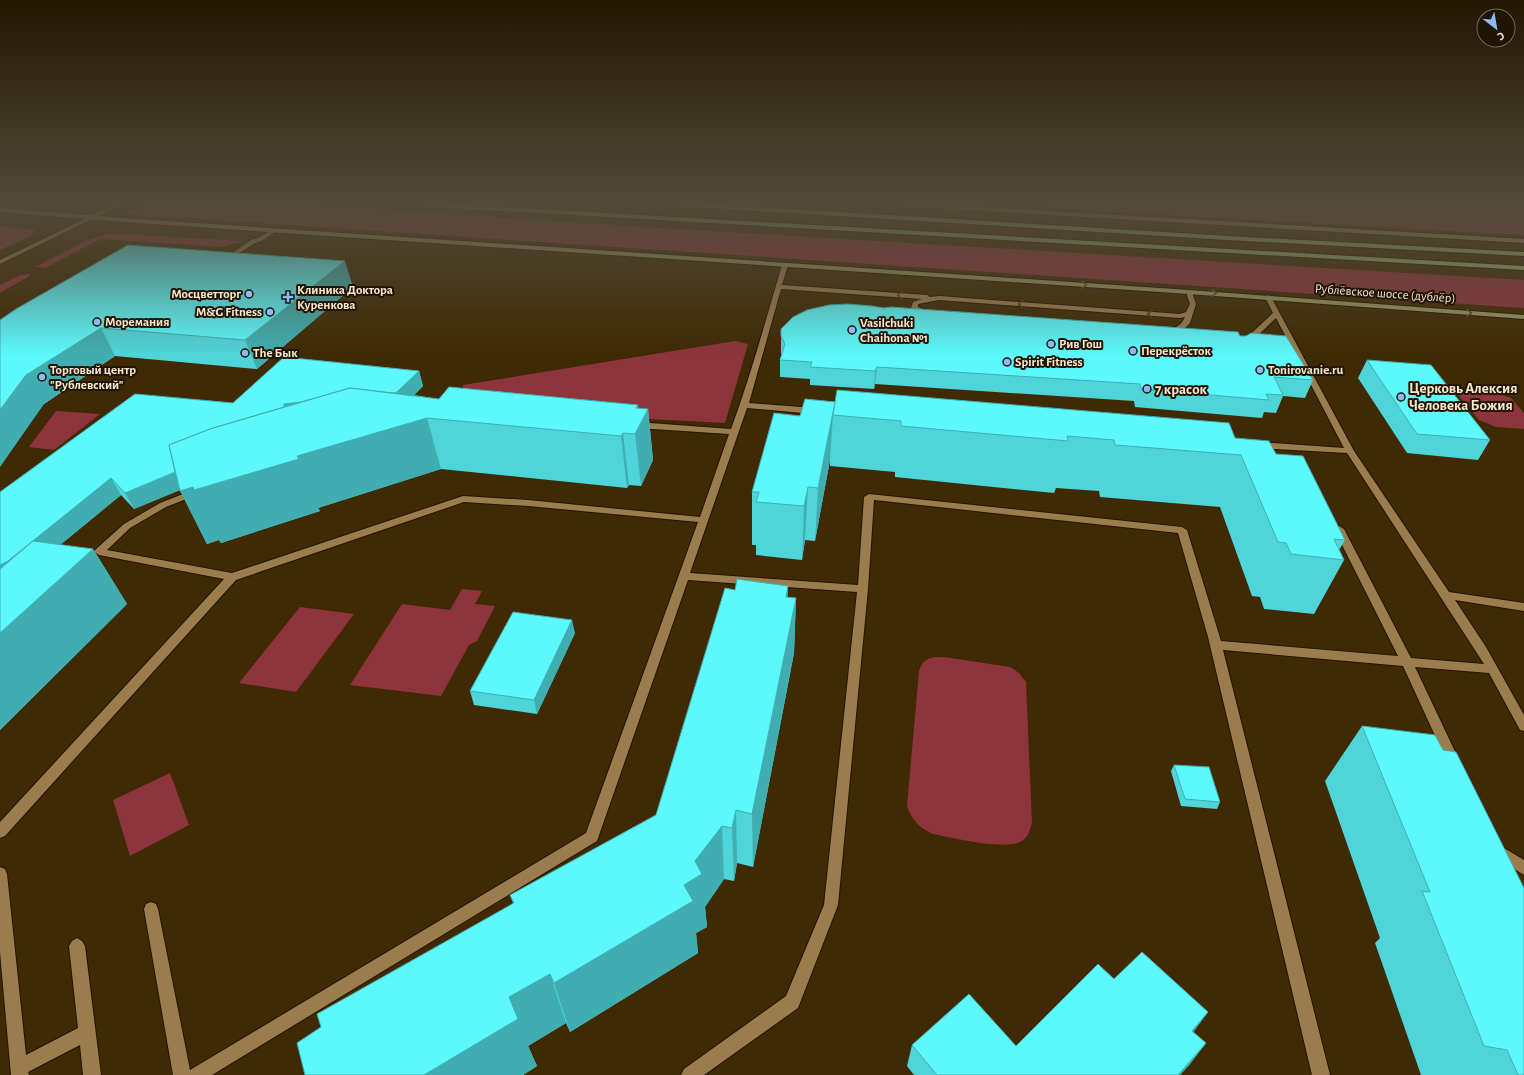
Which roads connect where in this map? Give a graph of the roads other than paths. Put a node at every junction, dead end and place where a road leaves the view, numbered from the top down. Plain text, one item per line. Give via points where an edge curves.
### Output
1 (16, 254) edge
2 (234, 254) edge
3 (627, 254) edge
4 (1283, 254) edge
5 (228, 258) edge
6 (0, 262) edge
7 (785, 265) junction
8 (1524, 268) edge
9 (778, 287) junction
10 (1190, 292) junction
11 (1268, 297) junction
12 (939, 298) junction
13 (1189, 314) junction
14 (1276, 314) junction
15 (934, 315) edge
16 (1524, 317) edge
17 (1157, 332) edge
18 (1237, 350) edge
19 (744, 405) junction
20 (824, 411) edge
21 (625, 424) edge
22 (735, 432) junction
23 (1250, 444) edge
24 (1296, 447) junction
25 (1350, 452) junction
26 (1304, 461) edge
27 (204, 488) edge
28 (704, 520) junction
29 (1335, 522) edge
30 (684, 576) junction
31 (232, 577) junction
32 (863, 589) junction
33 (1445, 595) junction
34 (1524, 607) edge
35 (1217, 645) junction
36 (1407, 662) junction
37 (1492, 669) junction
38 (1524, 726) edge
39 (1458, 770) edge
40 (0, 832) edge
41 (1524, 868) edge
42 (1505, 869) edge
43 (0, 874) edge
44 (150, 909) dead end
45 (77, 946) dead end
46 (87, 1032) junction
47 (214, 1070) edge
48 (20, 1072) edge
49 (92, 1075) edge
50 (182, 1075) edge
51 (196, 1075) edge
52 (690, 1075) edge
53 (1322, 1075) edge

1 - 6 street
2 - 5 street
3 - 7 main road, Рублёвское шоссе (дублёр)
4 - 8 main road
7 - 9 street
7 -> 10 main road, Рублёвское шоссе (дублёр)
12 -> 9 street
9 - 19 street
10 -> 11 main road, Рублёвское шоссе (дублёр)
10 - 13 street via 1193,304
11 - 14 street
11 -> 16 main road, Рублёвское шоссе (дублёр)
13 -> 12 street via 1180,316
12 - 15 street via 915,303 914,308
13 - 17 street via 1186,323 1179,329
14 - 18 street
14 - 25 street
19 - 20 street
19 - 22 street
21 - 22 street
22 - 28 street
23 - 24 street
24 - 25 street
24 - 26 street
25 - 33 street
27 - 31 street via 163,505 127,526 95,553
28 - 30 street
28 - 31 street via 528,502 462,499
29 - 36 street
30 - 32 street
30 - 47 street via 592,837
31 - 40 street
32 - 35 street via 869,497 1182,530
32 - 52 street via 831,905 792,1002
33 - 34 street
33 - 37 street
35 - 36 street
35 - 53 street
36 - 37 street
36 - 39 street
37 - 38 street
41 - 42 street via 1494,846
43 - 48 street
44 - 50 street
45 - 46 street
46 - 48 street
46 - 49 street
47 - 51 street

